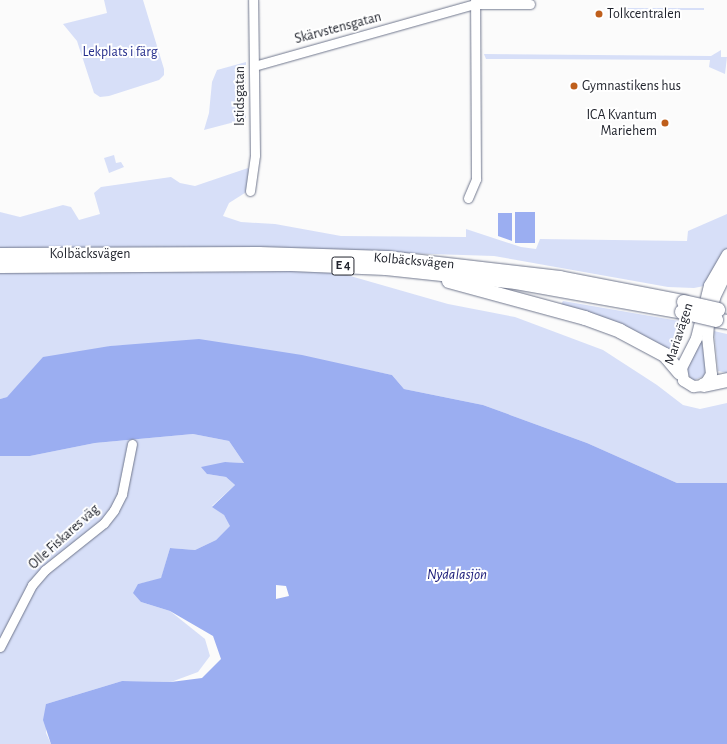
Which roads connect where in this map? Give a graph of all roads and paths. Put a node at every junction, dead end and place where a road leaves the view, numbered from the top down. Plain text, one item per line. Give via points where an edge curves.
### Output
1 (253, 0) edge
2 (475, 2) edge
3 (530, 4) dead end
4 (254, 66) junction
5 (250, 191) dead end
6 (468, 198) dead end
7 (727, 254) edge
8 (0, 255) edge
9 (0, 266) edge
10 (727, 270) edge
11 (422, 271) junction
12 (683, 307) junction
13 (722, 316) edge
14 (680, 373) junction
15 (727, 380) edge
16 (704, 385) junction
17 (132, 444) dead end
18 (0, 647) edge

1 - 4 street, Istidsgatan
2 - 3 street, Skärvstensgatan
2 - 4 street, Skärvstensgatan
2 - 6 street via 476,179
4 - 5 street, Istidsgatan via 254,169
7 - 14 street, Mariavägen via 709,285 696,338
8 - 12 highway, Kolbäcksvägen / E 4 via 259,254 387,258 560,278
9 - 11 highway, Kolbäcksvägen / E 4 via 291,264
10 - 16 street, Mariavägen via 714,297 708,324 711,374
11 - 12 highway, Kolbäcksvägen / E 4
11 - 14 highway via 620,330 665,355
12 - 13 highway, Kolbäcksvägen / E 4, bridge
14 - 16 street, Mariavägen via 688,385
15 - 16 highway
17 - 18 street, Olle Fiskares väg via 122,494 114,510 104,523 45,570 32,585

